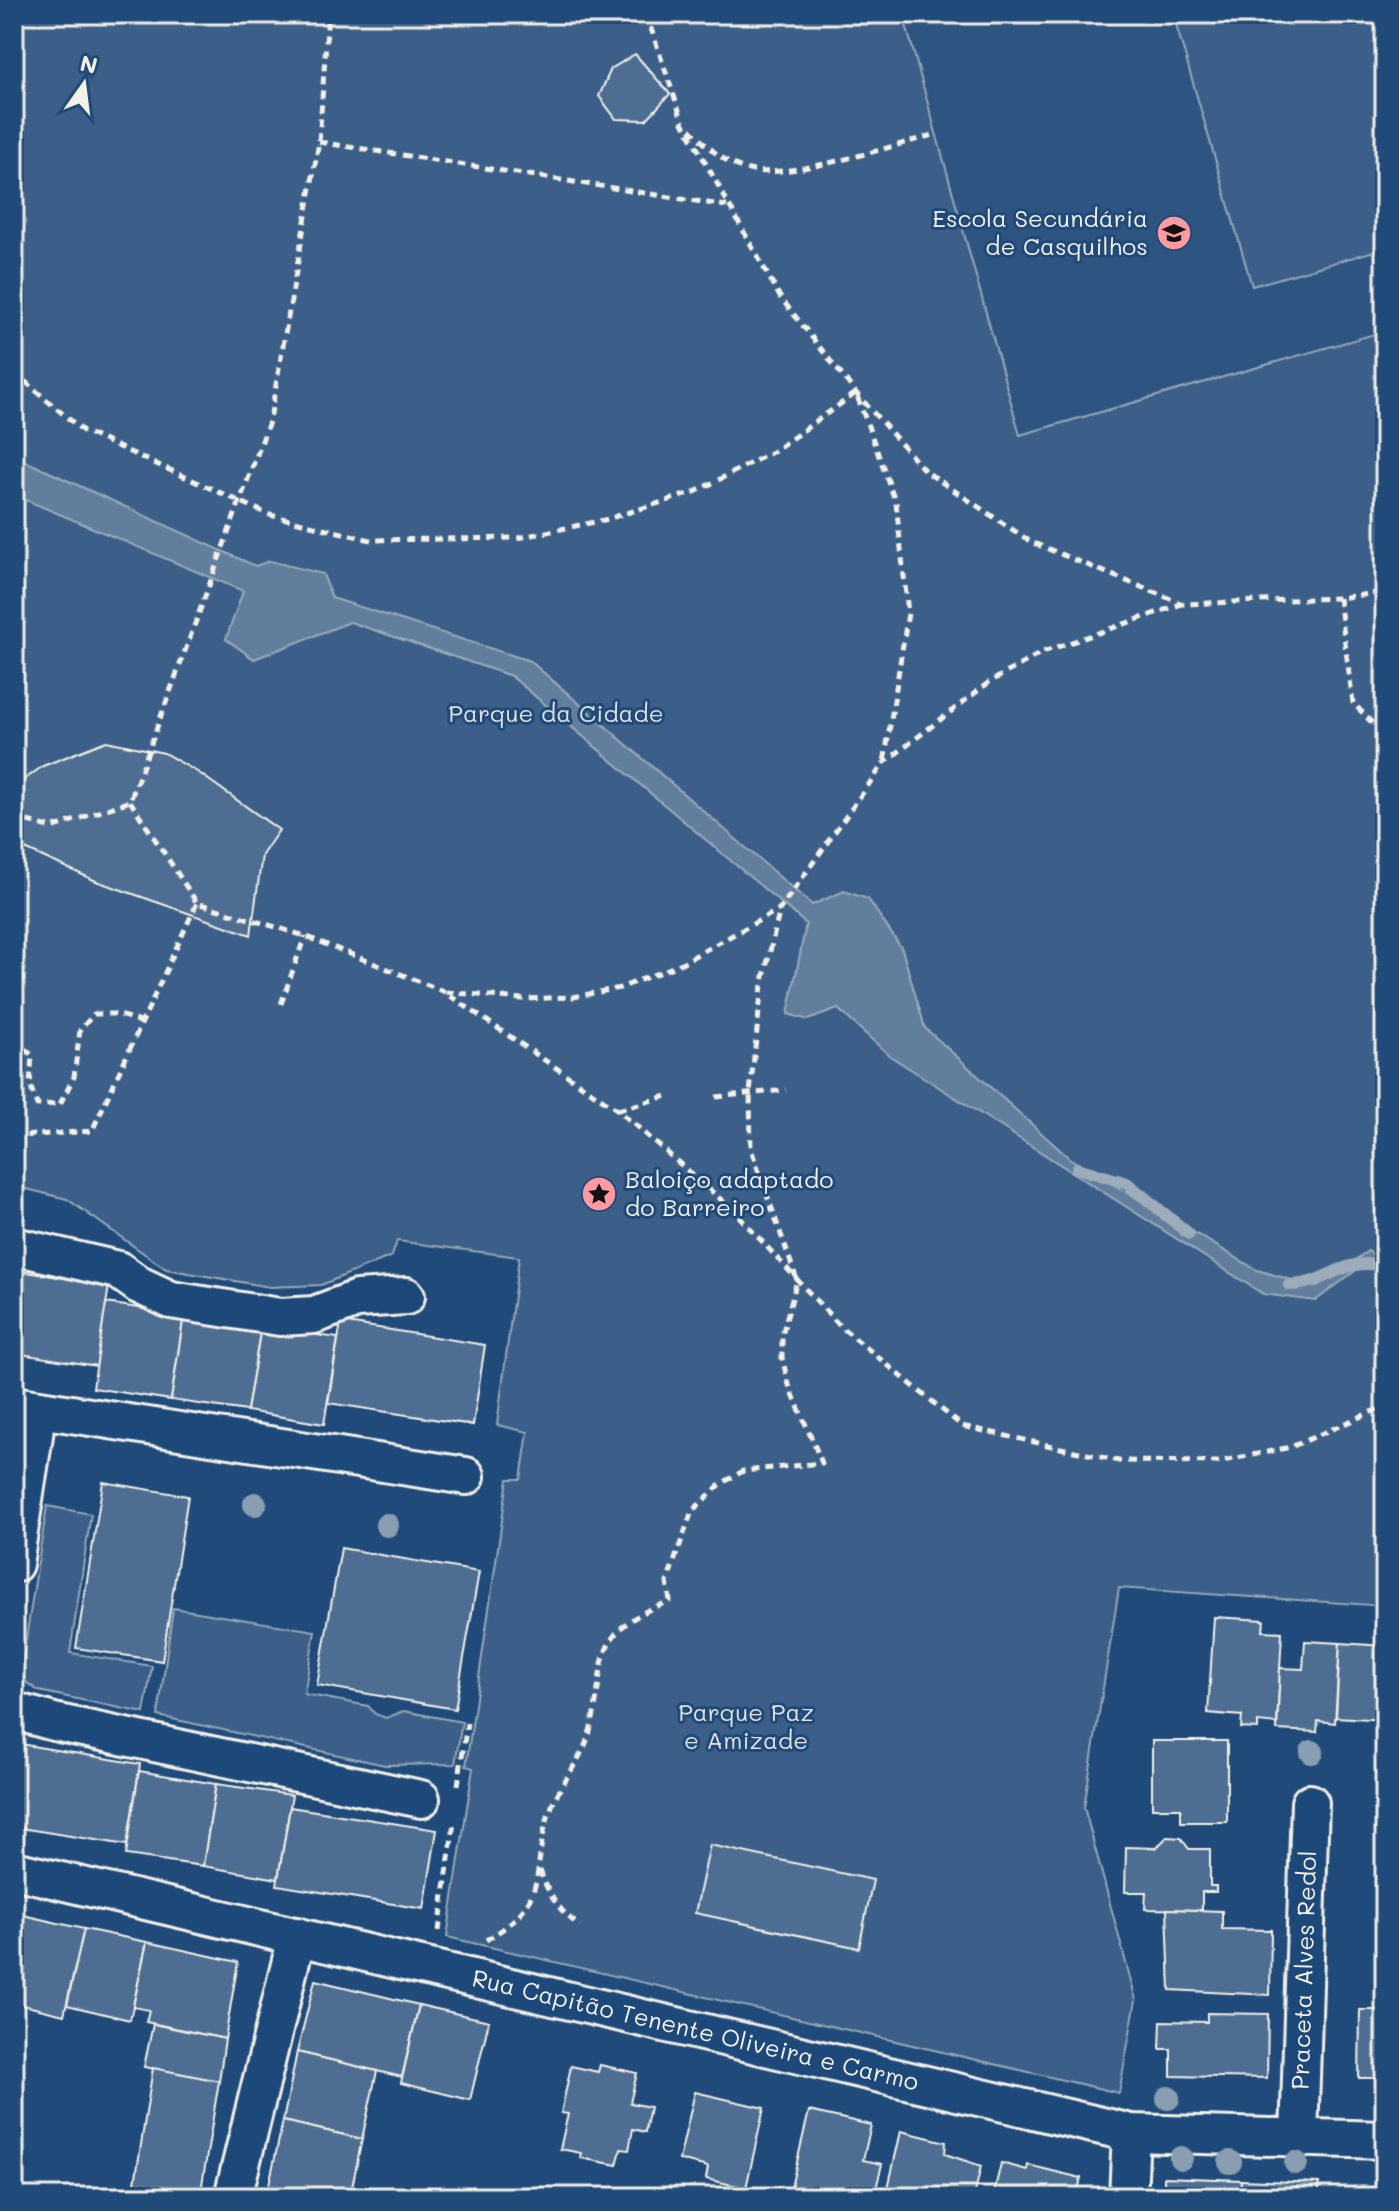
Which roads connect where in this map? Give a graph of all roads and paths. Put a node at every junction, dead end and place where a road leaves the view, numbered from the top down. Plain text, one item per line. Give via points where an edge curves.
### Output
1 (328, 14) edge
2 (646, 14) edge
3 (683, 122) junction
4 (937, 134) dead end
5 (319, 142) junction
6 (727, 206) junction
7 (14, 372) edge
8 (856, 393) junction
9 (241, 502) junction
10 (1385, 592) edge
11 (1339, 598) junction
12 (1183, 604) junction
13 (1385, 736) edge
14 (884, 763) junction
15 (130, 801) junction
16 (14, 817) edge
17 (197, 903) junction
18 (780, 909) junction
19 (305, 936) junction
20 (443, 991) junction
21 (281, 1004) dead end
22 (144, 1023) junction
23 (14, 1040) edge
24 (786, 1090) dead end
25 (750, 1093) junction
26 (667, 1096) dead end
27 (716, 1097) dead end
28 (618, 1110) junction
29 (14, 1141) edge
30 (14, 1246) edge
31 (797, 1280) junction
32 (406, 1296) dead end
33 (1385, 1406) edge
34 (26, 1407) edge
35 (466, 1476) dead end
36 (14, 1564) edge
37 (14, 1711) edge
38 (467, 1723) dead end
39 (458, 1786) dead end
40 (421, 1799) dead end
41 (1310, 1803) dead end
42 (454, 1818) dead end
43 (14, 1870) edge
44 (540, 1870) junction
45 (580, 1926) dead end
46 (297, 1936) junction
47 (438, 1944) dead end
48 (479, 1944) dead end
49 (1131, 2133) junction
50 (1299, 2138) junction
51 (1385, 2140) edge
52 (233, 2197) edge
53 (1128, 2197) edge

1 - 5 path
2 - 3 path
3 - 4 path via 717,156 751,171 795,169
3 - 6 path
5 - 6 path
5 - 9 path via 270,419
6 - 8 path via 780,297
7 - 9 path via 83,431
8 - 9 path via 774,451 695,492 604,520 518,538 371,540 270,515
8 - 12 path via 925,471 1031,542
8 - 14 path via 896,503 908,613
9 - 15 path
10 - 11 path
11 - 12 path
11 - 13 path via 1353,703
12 - 14 path via 1043,652 988,683
14 - 18 path
15 - 16 path via 52,828
15 - 17 path
17 - 19 path
17 - 22 path
18 - 20 path via 678,965 620,988 522,999
18 - 25 path via 762,985
19 - 20 path
19 - 21 path
20 - 28 path
22 - 23 path via 117,1014 94,1014 80,1030 74,1077 60,1104 37,1105 30,1085 32,1055
22 - 29 path via 92,1131 21,1136
24 - 25 path
25 - 27 path
25 - 31 path via 751,1149
26 - 28 path
28 - 31 path via 733,1210
30 - 32 street via 118,1270 171,1300 280,1317 314,1315 357,1299
31 - 33 path via 840,1326 962,1426 1119,1461 1218,1462 1291,1447
31 - 44 path via 782,1335 782,1358 822,1463 743,1471 692,1511 667,1582 670,1601 628,1619 604,1654 587,1740 551,1810
34 - 35 street
34 - 36 street
37 - 40 street
38 - 39 path
41 - 50 street, Praceta Alves Redol
42 - 47 path
43 - 46 street, Rua Capitão Tenente Oliveira e Carmo
44 - 45 path via 554,1903
44 - 48 path via 524,1912
46 - 49 street, Rua Capitão Tenente Oliveira e Carmo
46 - 52 street
49 - 50 street, Rua Capitão Tenente Oliveira e Carmo
49 - 53 street
50 - 51 street, Rua Capitão Tenente Oliveira e Carmo

